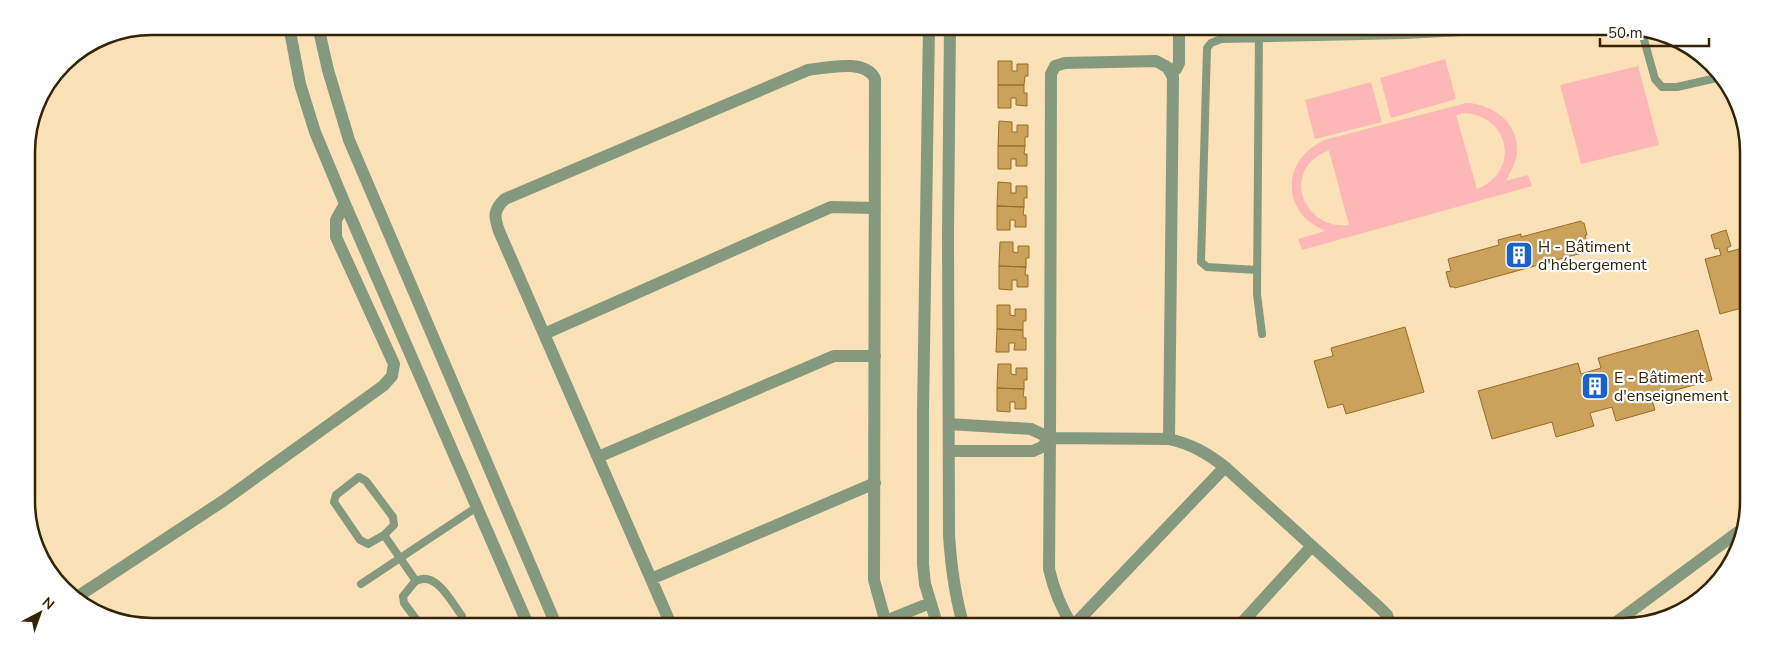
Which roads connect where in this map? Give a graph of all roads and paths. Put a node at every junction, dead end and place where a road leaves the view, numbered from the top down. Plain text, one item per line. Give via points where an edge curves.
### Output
1 (291, 35) edge
2 (320, 35) edge
3 (929, 35) edge
4 (950, 35) edge
5 (1180, 35) edge
6 (1406, 35) edge
7 (1643, 37) edge
8 (1259, 38) junction
9 (1171, 72) junction
10 (1714, 79) edge
11 (345, 204) junction
12 (875, 208) junction
13 (926, 230) junction
14 (948, 232) junction
15 (1258, 270) junction
16 (544, 334) junction
17 (1262, 334) dead end
18 (875, 356) junction
19 (949, 424) junction
20 (1050, 438) junction
21 (1169, 439) junction
22 (950, 452) junction
23 (598, 457) junction
24 (1225, 467) junction
25 (875, 483) junction
26 (477, 507) junction
27 (1736, 533) edge
28 (384, 535) junction
29 (1312, 547) junction
30 (400, 557) junction
31 (651, 578) junction
32 (416, 581) junction
33 (361, 584) dead end
34 (82, 594) edge
35 (930, 602) junction
36 (415, 618) edge
37 (462, 618) edge
38 (525, 618) edge
39 (554, 618) edge
40 (668, 618) edge
41 (884, 618) edge
42 (898, 618) edge
43 (935, 618) edge
44 (961, 618) edge
45 (1068, 618) edge
46 (1081, 618) edge
47 (1246, 618) edge
48 (1389, 618) edge
49 (1622, 618) edge

1 - 11 street via 306,106
2 - 39 street via 349,140
3 - 13 street
4 - 14 street
5 - 9 street via 1179,63
6 - 8 lane
7 - 10 lane via 1655,79 1662,87
8 - 15 lane
8 - 15 lane via 1221,39 1207,48 1200,245 1201,262 1205,267
9 - 20 street via 1156,61 1083,62 1060,63 1050,74
9 - 21 street via 1174,82
11 - 26 street
11 - 34 street via 336,220 336,236 394,364 392,376 383,386 223,501
12 - 16 street via 831,207
12 - 16 street via 873,74 863,68 844,66 808,70 498,205 495,218 499,231
12 - 18 street
13 - 14 street
13 - 35 street via 923,555
14 - 19 street
15 - 17 lane
16 - 23 street
18 - 23 street via 834,356
18 - 25 street
19 - 20 street via 1031,428
19 - 22 street
20 - 21 street
20 - 22 street via 1042,447 1032,451
20 - 45 street via 1049,569 1059,602
21 - 24 street via 1199,448
22 - 44 street via 950,559
23 - 31 street
24 - 29 street
24 - 46 street
25 - 31 street
25 - 41 street via 874,580
26 - 30 lane
26 - 38 street
27 - 49 street
28 - 28 lane via 394,525 393,518 366,481 359,477 336,495 334,502 360,540 368,544
28 - 30 lane
29 - 47 street
29 - 48 street
30 - 32 lane
30 - 33 lane
31 - 40 street
32 - 36 lane via 403,596 404,603
32 - 37 lane via 429,579 436,582
35 - 42 street
35 - 43 street

